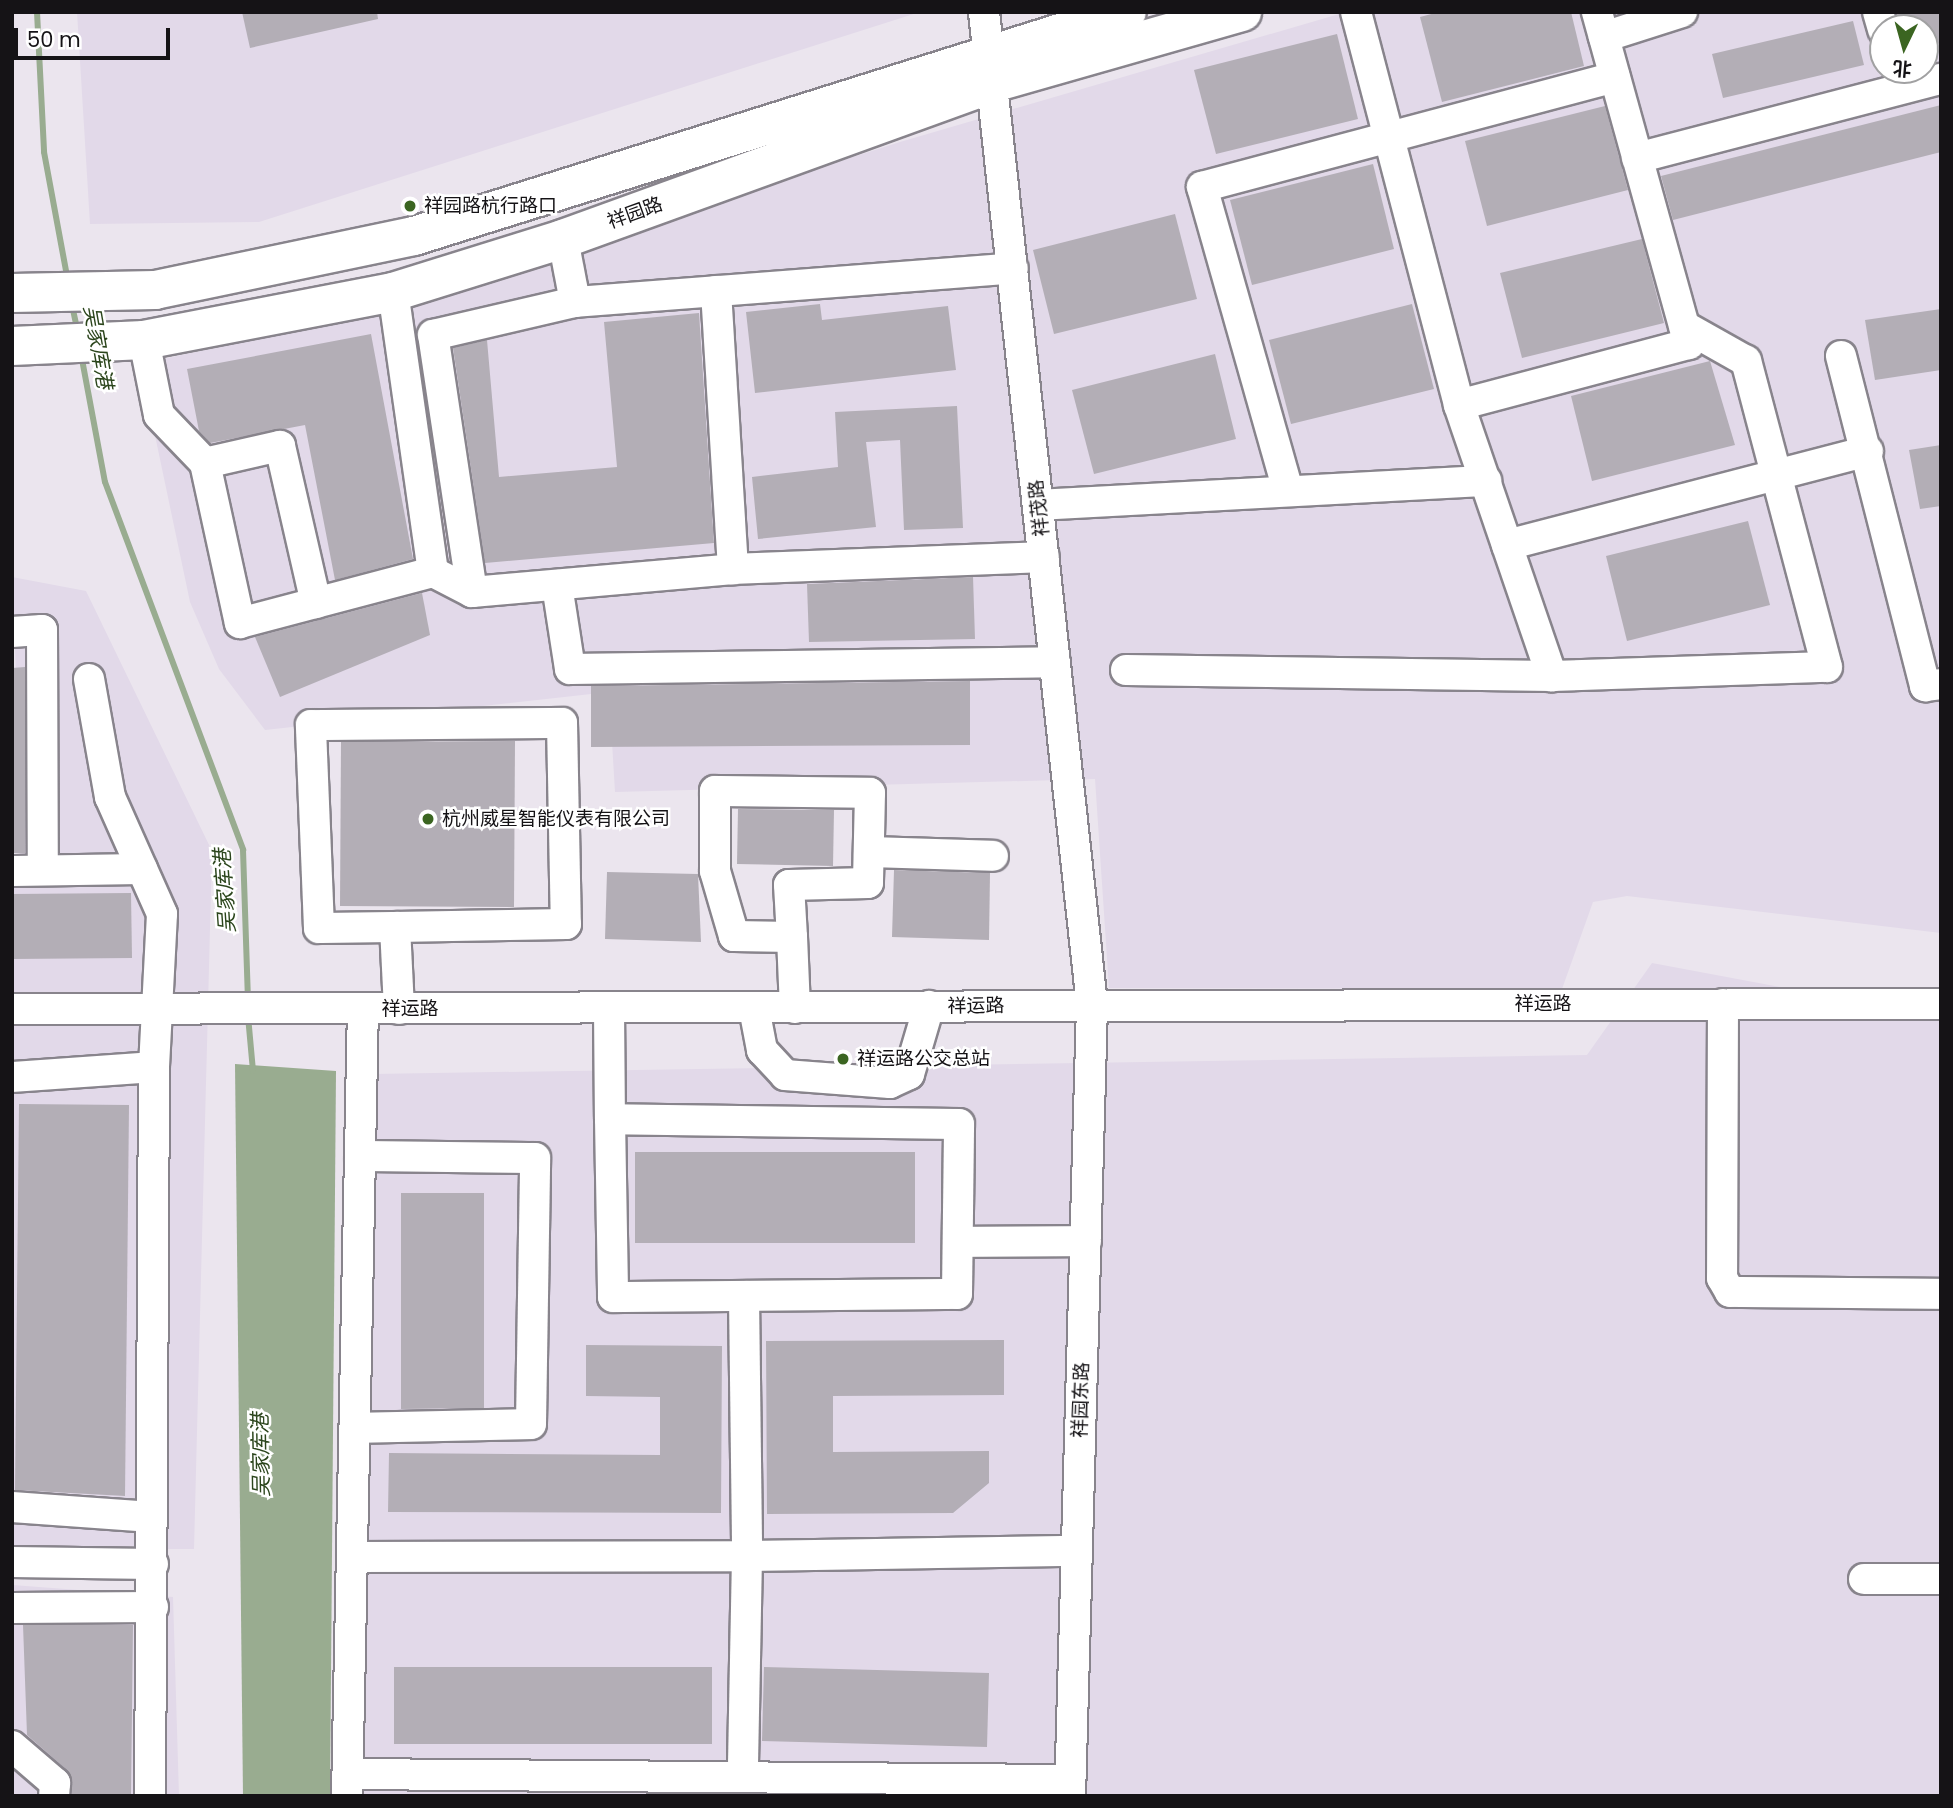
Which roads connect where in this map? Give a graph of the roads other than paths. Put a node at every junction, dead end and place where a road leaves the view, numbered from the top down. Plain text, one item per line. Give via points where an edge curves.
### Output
1 (984, 12) edge
2 (1127, 12) edge
3 (1242, 12) edge
4 (1356, 12) edge
5 (1682, 12) edge
6 (1601, 24) edge
7 (991, 67) junction
8 (1615, 77) junction
9 (1884, 84) edge
10 (1637, 159) junction
11 (562, 239) junction
12 (1013, 268) junction
13 (716, 291) junction
14 (393, 292) junction
15 (12, 293) edge
16 (575, 302) junction
17 (1684, 326) junction
18 (144, 340) junction
19 (12, 346) edge
20 (1841, 356) dead end
21 (1459, 405) junction
22 (1868, 451) junction
23 (205, 463) junction
24 (1486, 481) junction
25 (1287, 487) junction
26 (1038, 505) junction
27 (1507, 545) junction
28 (1044, 557) junction
29 (733, 569) junction
30 (433, 572) junction
31 (557, 585) junction
32 (472, 592) junction
33 (316, 603) junction
34 (12, 632) edge
35 (1055, 662) junction
36 (1126, 670) dead end
37 (1552, 676) junction
38 (89, 679) dead end
39 (1941, 684) edge
40 (869, 852) junction
41 (993, 856) dead end
42 (43, 866) junction
43 (142, 869) junction
44 (12, 871) edge
45 (395, 926) junction
46 (792, 937) junction
47 (1723, 1004) junction
48 (1941, 1004) edge
49 (1092, 1005) junction
50 (929, 1006) junction
51 (754, 1008) junction
52 (795, 1008) junction
53 (12, 1009) edge
54 (363, 1009) junction
55 (399, 1009) junction
56 (609, 1009) junction
57 (153, 1067) junction
58 (12, 1077) edge
59 (610, 1119) junction
60 (360, 1156) junction
61 (1086, 1241) junction
62 (958, 1242) junction
63 (1941, 1294) edge
64 (744, 1296) junction
65 (355, 1428) junction
66 (12, 1507) edge
67 (152, 1517) junction
68 (1077, 1551) junction
69 (352, 1556) junction
70 (747, 1556) junction
71 (12, 1562) edge
72 (153, 1564) junction
73 (1864, 1579) dead end
74 (1941, 1579) edge
75 (153, 1606) junction
76 (12, 1608) edge
77 (12, 1746) edge
78 (743, 1773) junction
79 (348, 1785) edge
80 (687, 1785) edge
81 (1070, 1788) edge
82 (54, 1796) edge
83 (150, 1796) edge

1 - 7 street, 祥茂路
2 - 7 main road, 祥园路
3 - 7 main road, 祥园路
4 - 21 street
5 - 6 street
6 - 8 street
7 - 11 main road, 祥园路
7 - 12 street, 祥茂路
7 - 15 main road, 祥园路 via 369,248 155,290
8 - 10 street
8 - 25 street via 1202,187
9 - 10 street
10 - 17 street
11 - 14 main road, 祥园路
11 - 16 street
12 - 13 street
12 - 26 street, 祥茂路
13 - 16 street
13 - 29 street
14 - 18 main road, 祥园路
14 - 30 street
16 - 32 street via 433,335
17 - 21 street via 1689,344
17 - 37 street via 1746,362 1828,667
18 - 19 main road, 祥园路
18 - 23 street via 159,415
20 - 22 street
21 - 24 street
22 - 27 street
22 - 39 street via 1925,685
23 - 33 street via 280,446
23 - 33 street via 240,623
24 - 25 street
24 - 27 street
25 - 26 street
26 - 28 street, 祥茂路
27 - 37 street
28 - 29 street
28 - 35 street, 祥茂路
29 - 31 street
30 - 32 street
30 - 33 street
31 - 32 street
31 - 35 street via 570,669
34 - 42 street via 42,630
35 - 49 street, 祥茂路
36 - 37 street
38 - 43 street via 110,797
40 - 41 street
40 - 46 street via 868,883 789,884
40 - 46 street via 870,793 715,791 715,871 734,936
42 - 43 street
42 - 44 street
43 - 57 street via 162,914
45 - 45 street via 566,924 562,723 311,725 319,928
45 - 55 street
46 - 52 street
47 - 48 street, 祥运路
47 - 49 street, 祥运路
47 - 63 street via 1722,1278 1730,1292
49 - 50 street, 祥运路
49 - 61 street, 祥园东路
50 - 51 street via 909,1074 890,1083 785,1074 762,1050
50 - 52 street, 祥运路
51 - 52 street, 祥运路
51 - 56 street, 祥运路
53 - 54 street, 祥运路
54 - 55 street, 祥运路
54 - 60 street
55 - 56 street, 祥运路
56 - 59 street
57 - 58 street
57 - 67 street
59 - 62 street via 959,1124
59 - 64 street via 613,1297
60 - 65 street
60 - 65 street via 535,1158 531,1424
61 - 62 street
61 - 68 street, 祥园东路
62 - 64 street via 957,1294
64 - 70 street
65 - 69 street
66 - 67 street
67 - 72 street
68 - 70 street
68 - 81 street, 祥园东路
69 - 70 street
69 - 79 street
70 - 78 street
71 - 72 street
72 - 75 street
73 - 74 street
75 - 76 street
75 - 83 street
77 - 82 street via 55,1783
78 - 80 street
78 - 81 street
79 - 80 street

